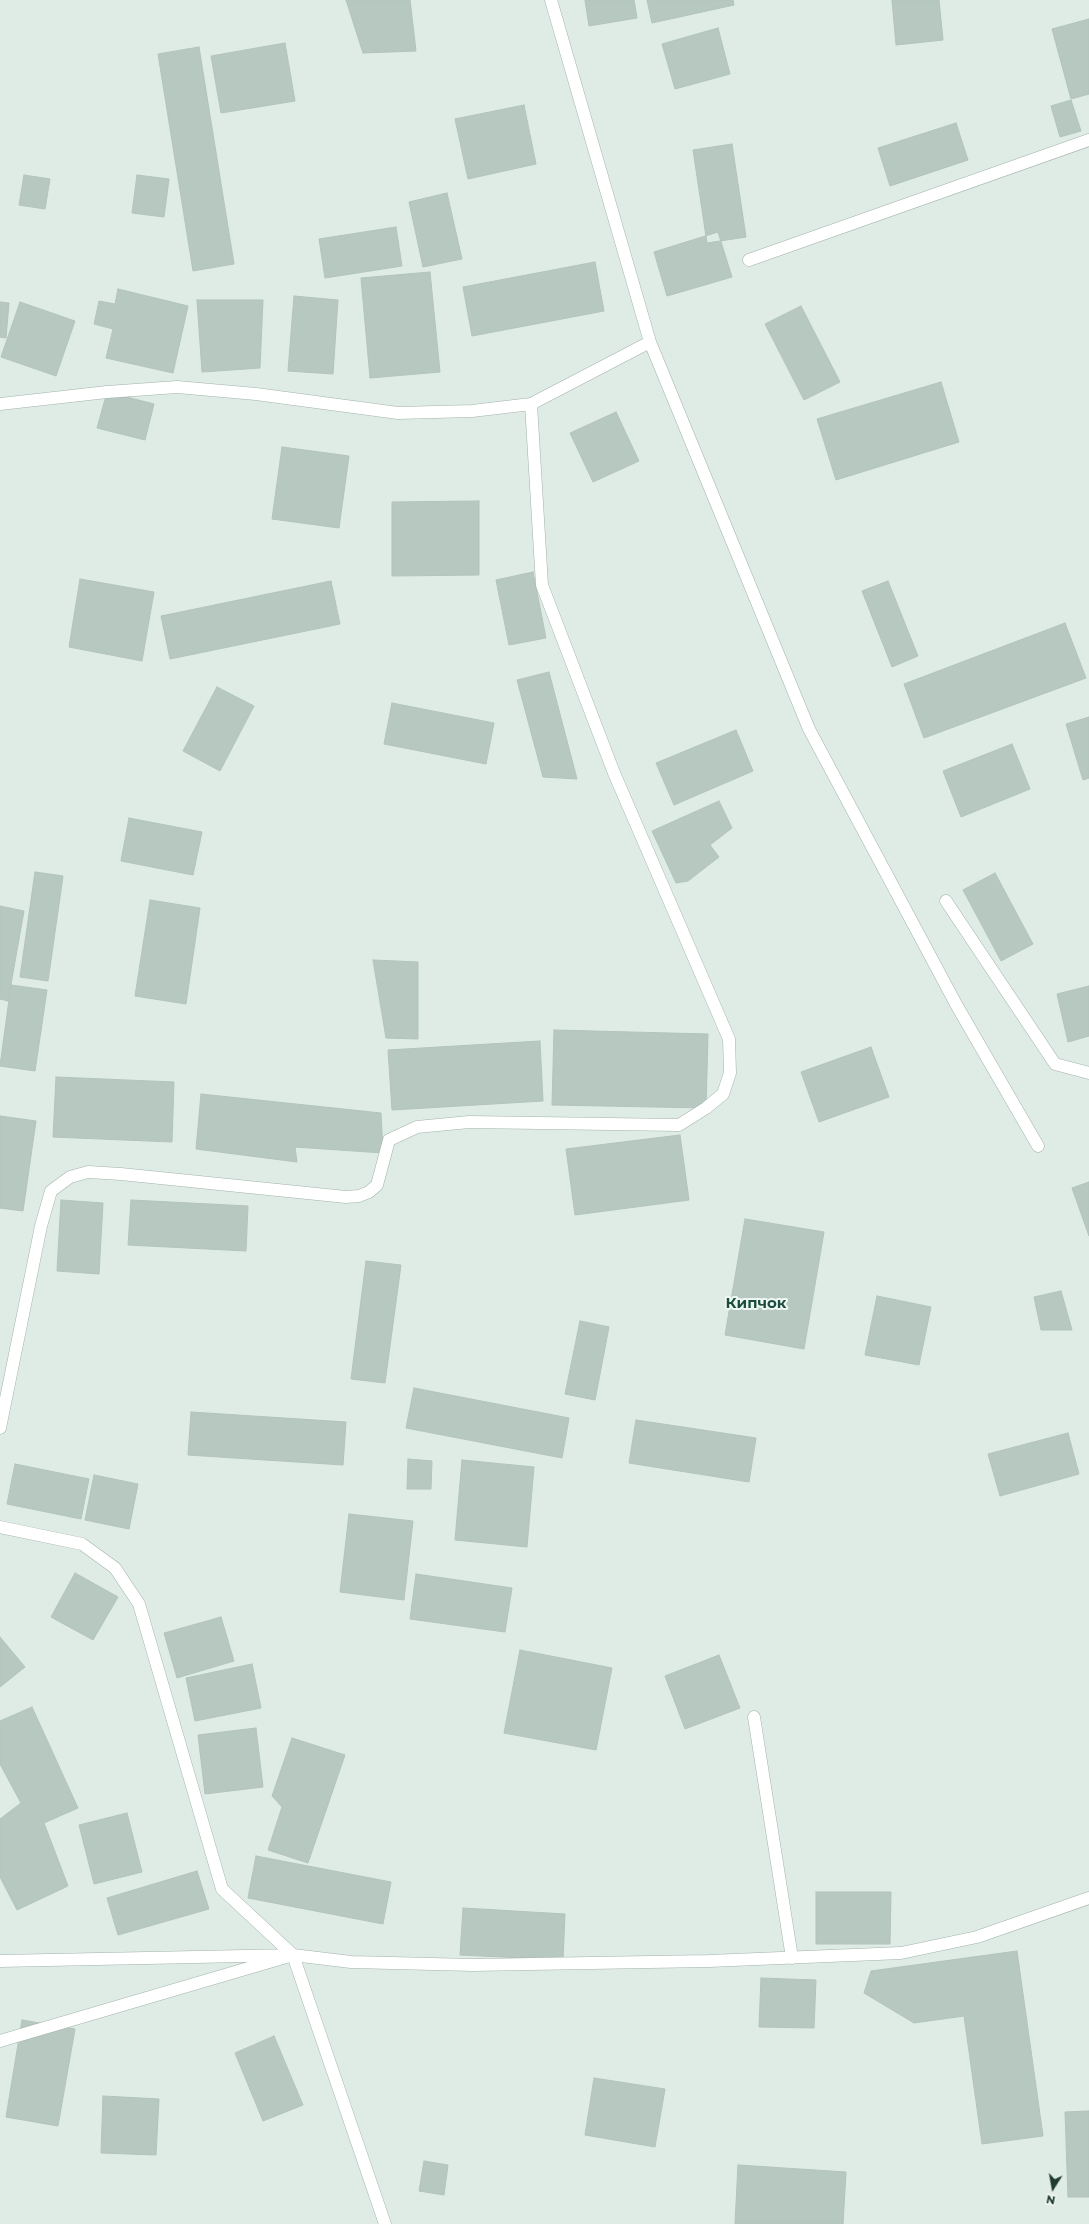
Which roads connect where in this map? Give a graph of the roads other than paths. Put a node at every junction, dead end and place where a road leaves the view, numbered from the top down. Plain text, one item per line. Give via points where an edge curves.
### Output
1 (551, 0) edge
2 (1089, 140) edge
3 (749, 260) dead end
4 (650, 342) junction
5 (0, 404) edge
6 (531, 404) junction
7 (946, 901) dead end
8 (1089, 1073) edge
9 (1038, 1146) dead end
10 (0, 1428) edge
11 (0, 1527) edge
12 (754, 1717) dead end
13 (1089, 1898) edge
14 (293, 1955) junction
15 (792, 1958) junction
16 (0, 1961) edge
17 (0, 2042) edge
18 (385, 2224) edge

1 - 4 street
2 - 3 street
4 - 6 street
4 - 9 street via 810,728 956,1006
5 - 6 street via 177,387 256,394 398,413 472,411
6 - 10 street via 542,585 614,773 729,1038 730,1073 723,1094 679,1125 469,1122 417,1127 389,1140 377,1185 359,1196 346,1197 121,1174 88,1172 70,1177 51,1190 41,1226
7 - 8 street via 1055,1064
11 - 14 street via 82,1544 115,1568 139,1604 222,1889
12 - 15 street
13 - 15 street via 977,1937 901,1953
14 - 15 street via 351,1962 473,1965
14 - 16 street
14 - 17 street
14 - 18 street

